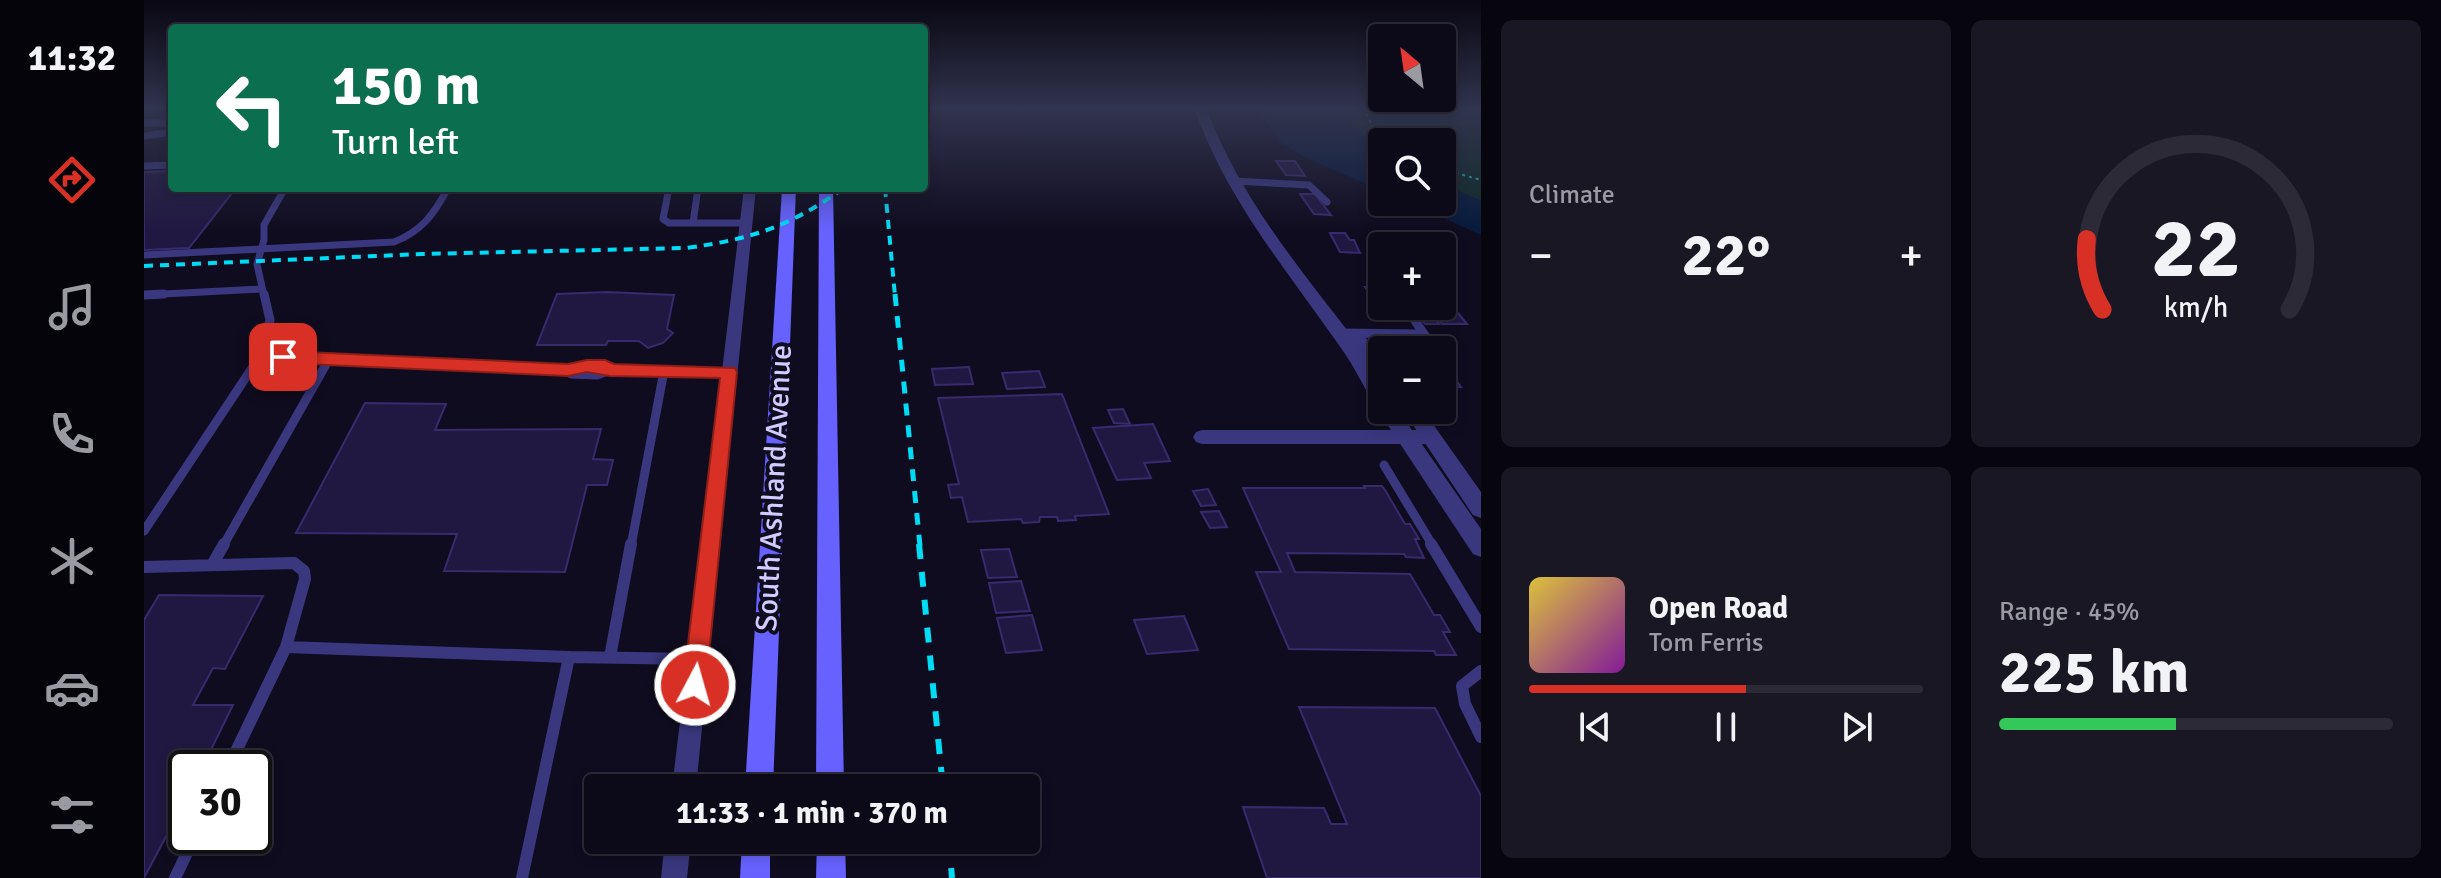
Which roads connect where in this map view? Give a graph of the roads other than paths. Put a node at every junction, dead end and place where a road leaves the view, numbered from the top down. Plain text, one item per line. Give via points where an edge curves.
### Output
1 (1217, 148) edge
2 (1226, 148) edge
3 (168, 165) edge
4 (144, 166) edge
5 (1237, 181) junction
6 (283, 192) edge
7 (446, 192) edge
8 (668, 192) edge
9 (697, 192) edge
10 (749, 192) edge
11 (789, 192) edge
12 (826, 192) edge
13 (1327, 202) dead end
14 (693, 223) junction
15 (745, 223) junction
16 (260, 251) junction
17 (144, 255) edge
18 (262, 289) junction
19 (144, 295) edge
20 (1414, 320) edge
21 (1345, 333) junction
22 (1424, 334) joint
23 (1368, 355) edge
24 (260, 356) junction
25 (329, 359) junction
26 (664, 371) junction
27 (729, 372) junction
28 (1368, 375) edge
29 (1396, 424) edge
30 (1423, 424) edge
31 (1202, 437) dead end
32 (1404, 437) junction
33 (1432, 437) junction
34 (1384, 465) dead end
35 (1481, 509) edge
36 (144, 531) edge
37 (1481, 547) edge
38 (212, 565) junction
39 (144, 567) edge
40 (1481, 627) edge
41 (286, 647) junction
42 (569, 657) junction
43 (610, 657) junction
44 (697, 659) junction
45 (1481, 671) edge
46 (1481, 737) edge
47 (237, 750) edge
48 (685, 774) edge
49 (760, 774) edge
50 (830, 774) edge
51 (186, 854) edge
52 (677, 854) edge
53 (756, 854) edge
54 (831, 854) edge
55 (175, 878) edge
56 (522, 878) edge
57 (674, 878) edge
58 (755, 878) edge
59 (831, 878) edge

1 - 5 street
2 - 5 street
3 - 4 lane
5 - 13 lane via 1309,185
5 - 21 street via 1257,226
6 - 16 lane via 264,225
7 - 16 lane via 428,225 394,242
8 - 14 lane via 665,222
9 - 14 lane
10 - 15 street
11 - 49 main road, South Ashland Avenue
12 - 50 main road, South Ashland Avenue
14 - 15 lane
15 - 27 street
16 - 17 lane
16 - 18 lane via 256,268
18 - 19 lane
18 - 24 lane via 270,320
20 - 22 lane
21 - 22 lane
21 - 23 street
21 - 28 street
24 - 25 lane
24 - 36 lane
25 - 26 lane
25 - 38 lane
26 - 27 lane
26 - 43 lane
27 - 44 street
29 - 32 street
30 - 33 street
31 - 32 street
32 - 33 street
32 - 37 street
33 - 35 street
34 - 40 lane
38 - 39 lane
38 - 41 lane via 294,563 304,571 304,589
41 - 42 lane
41 - 47 lane
42 - 43 lane
42 - 56 lane
43 - 44 lane
44 - 48 street
45 - 46 lane via 1462,686
51 - 55 lane
52 - 57 street
53 - 58 main road
54 - 59 main road

